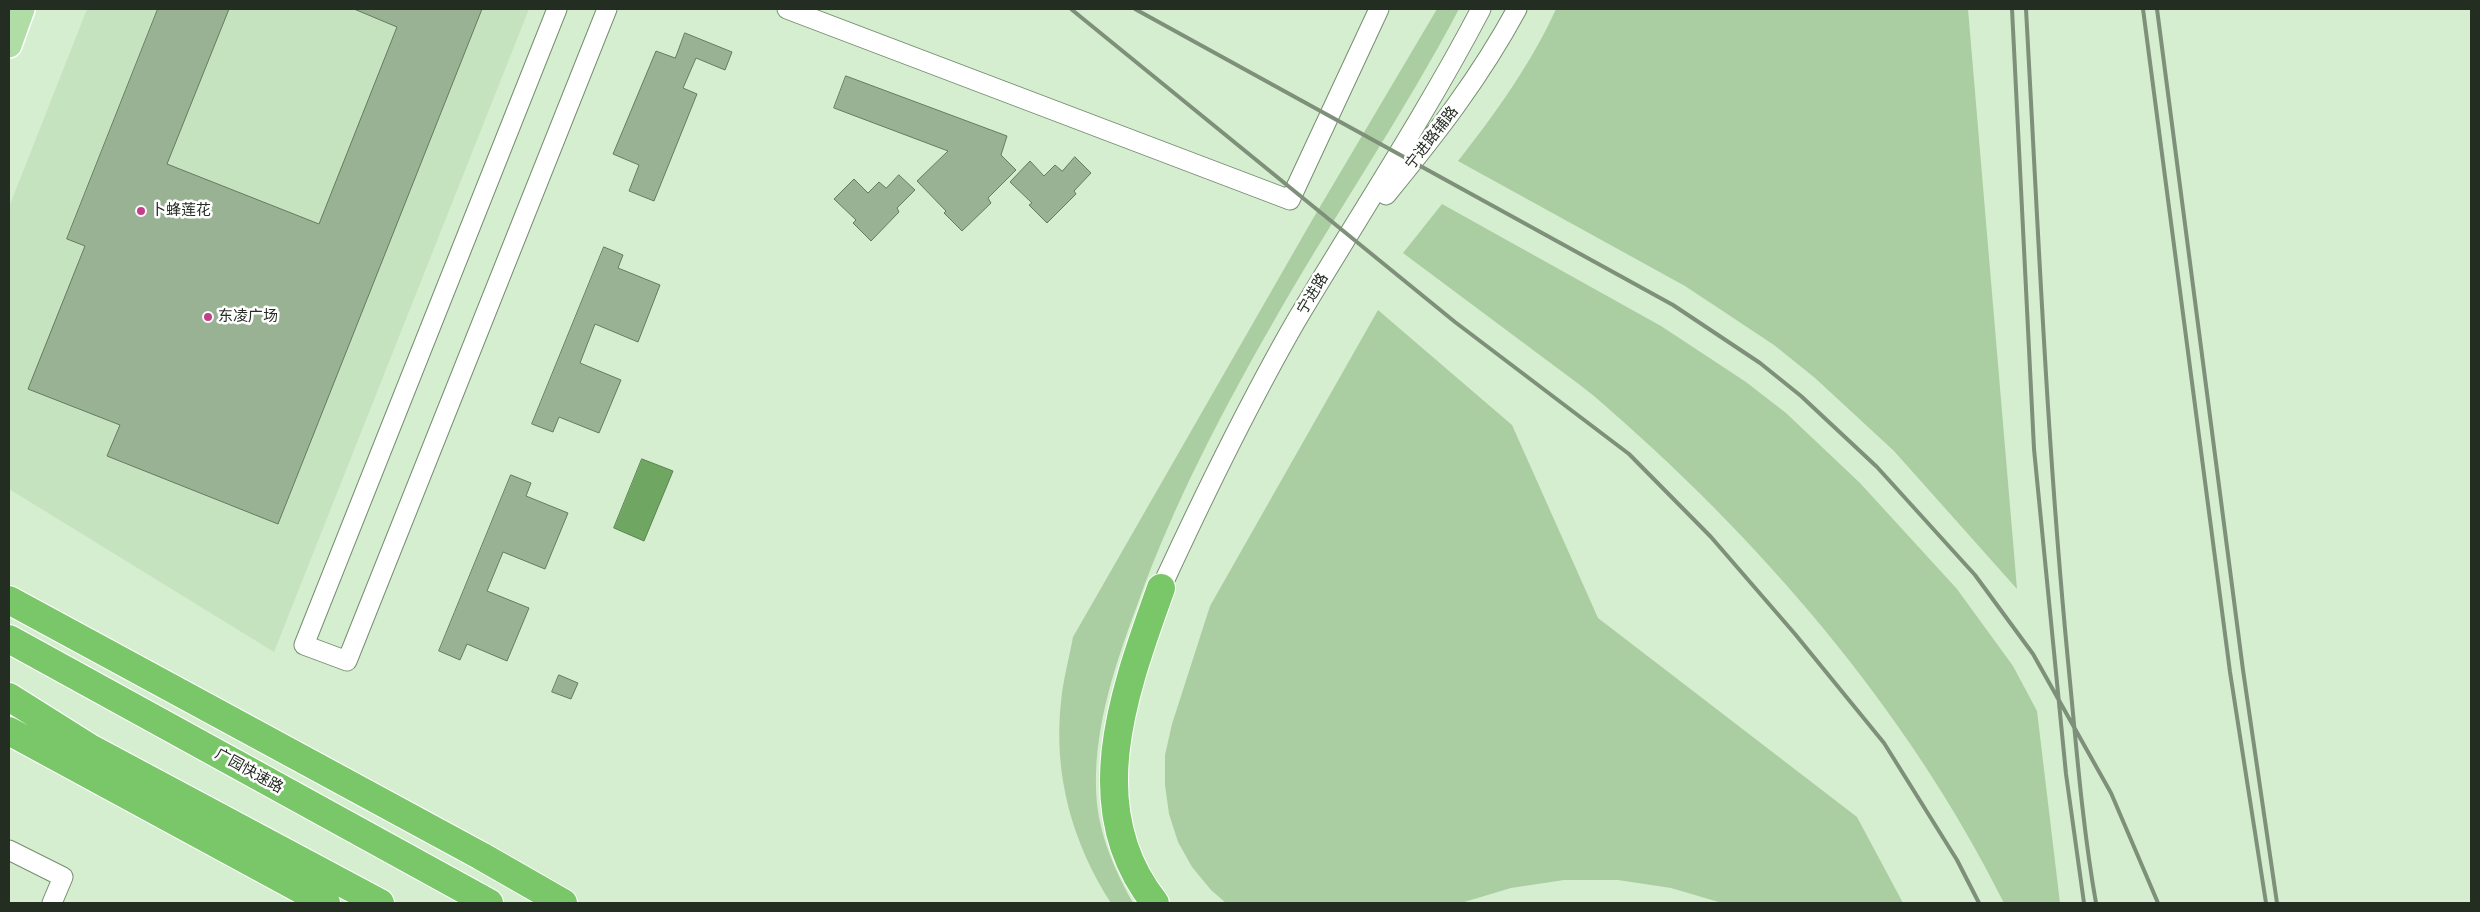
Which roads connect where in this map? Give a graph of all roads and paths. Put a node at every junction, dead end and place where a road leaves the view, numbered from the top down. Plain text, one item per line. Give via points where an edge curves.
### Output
1 (22, 9) edge
2 (557, 9) edge
3 (607, 9) edge
4 (787, 9) edge
5 (1379, 9) edge
6 (1482, 9) edge
7 (1517, 9) edge
8 (9, 45) edge
9 (1334, 258) junction
10 (1161, 588) joint
11 (9, 600) edge
12 (9, 640) edge
13 (9, 697) edge
14 (9, 731) edge
15 (9, 850) edge
16 (479, 898) edge
17 (52, 903) edge
18 (326, 903) edge
19 (380, 903) edge
20 (563, 903) edge
21 (1155, 903) edge

1 - 8 main road
2 - 3 street via 304,644 346,662
4 - 5 street via 1290,200
6 - 9 street, 宁进路 via 1412,134
7 - 9 street, 宁进路辅路 via 1462,100
9 - 10 street, 宁进路 via 1260,387
10 - 21 highway via 1121,712 1114,750 1113,788 1118,826 1131,863
11 - 20 highway
12 - 16 highway, 广园快速路
13 - 19 highway via 90,748
14 - 18 highway
15 - 17 street via 63,877

